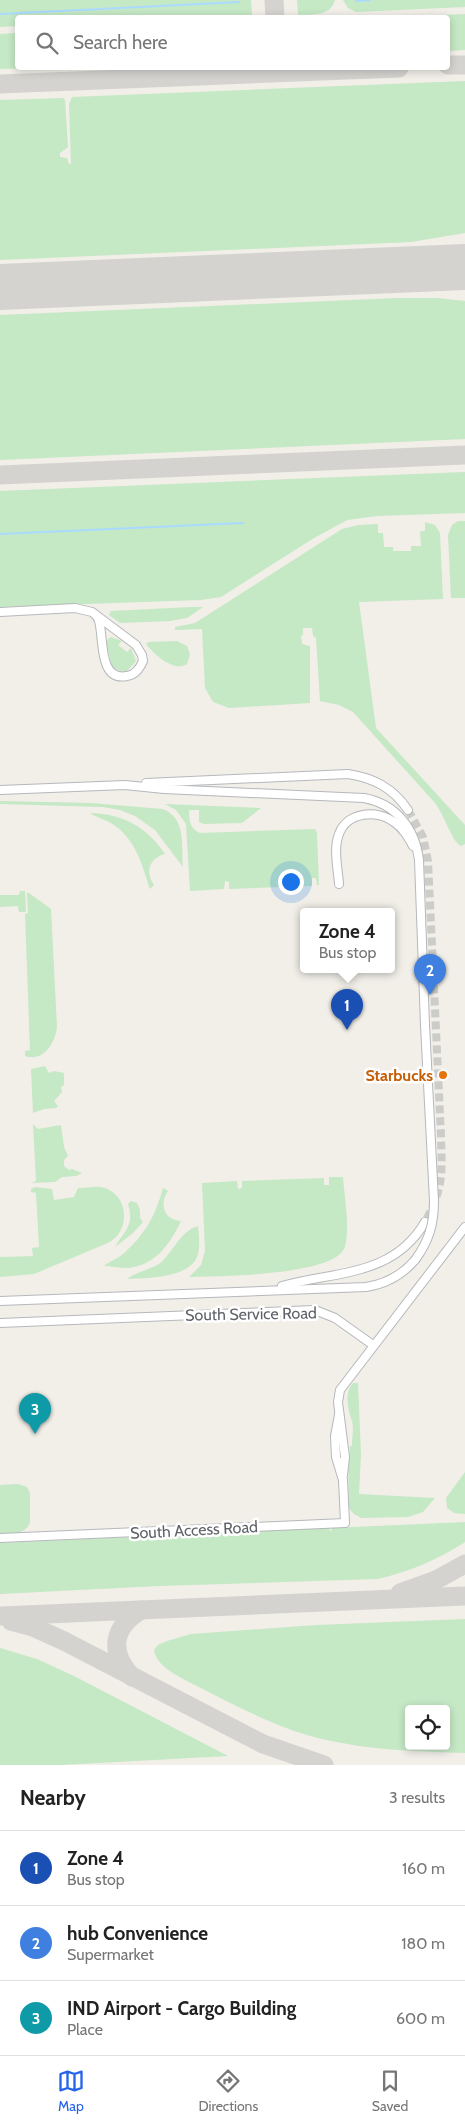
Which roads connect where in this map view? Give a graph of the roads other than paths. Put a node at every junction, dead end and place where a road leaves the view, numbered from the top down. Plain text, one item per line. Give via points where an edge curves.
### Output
1 (0, 612) edge
2 (92, 612) junction
3 (125, 785) junction
4 (0, 790) edge
5 (408, 810) tunnel mouth
6 (419, 860) junction
7 (339, 884) dead end
8 (425, 1222) tunnel mouth
9 (465, 1227) edge
10 (272, 1289) junction
11 (0, 1301) edge
12 (0, 1323) edge
13 (373, 1345) junction
14 (0, 1538) edge

1 - 2 street via 75,608
2 - 2 street via 136,645 142,655 143,661 128,676 111,672 104,660 99,620
3 - 4 street
3 - 5 street via 348,774 382,784
3 - 6 street via 359,797 383,804 400,817 415,839
6 - 7 street via 410,840 395,822 376,814 357,816 345,824 338,837
6 - 10 street, bridge via 434,1200 430,1234 415,1260 399,1275 374,1286
8 - 10 street via 404,1248 383,1262
9 - 13 street
10 - 11 street
12 - 13 street, South Service Road via 315,1310 336,1318
13 - 14 street, South Access Road via 338,1396 345,1457 342,1480 345,1523

